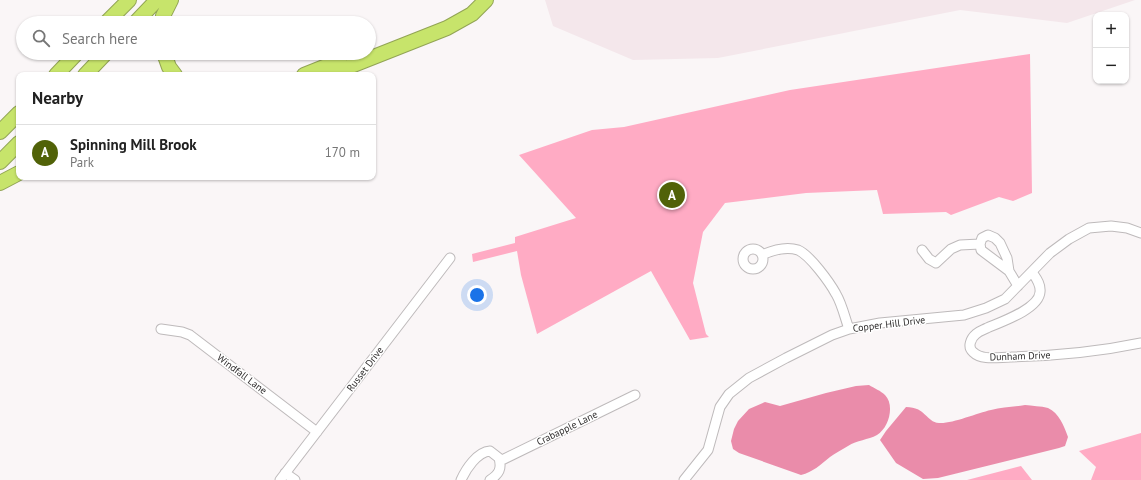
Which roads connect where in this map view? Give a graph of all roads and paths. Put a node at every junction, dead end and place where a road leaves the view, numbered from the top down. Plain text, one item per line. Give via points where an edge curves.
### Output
1 (129, 0) edge
2 (157, 0) edge
3 (171, 0) edge
4 (474, 0) edge
5 (486, 0) edge
6 (113, 16) edge
7 (142, 16) edge
8 (163, 16) edge
9 (376, 46) edge
10 (376, 56) edge
11 (70, 60) edge
12 (99, 60) edge
13 (166, 60) edge
14 (342, 60) edge
15 (366, 60) edge
16 (59, 72) edge
17 (87, 72) edge
18 (173, 72) edge
19 (312, 72) edge
20 (336, 72) edge
21 (16, 116) edge
22 (0, 132) edge
23 (16, 146) edge
24 (0, 162) edge
25 (16, 175) edge
26 (0, 183) edge
27 (1141, 233) edge
28 (980, 244) junction
29 (922, 250) dead end
30 (762, 255) dead end
31 (450, 258) dead end
32 (1008, 271) junction
33 (1032, 272) junction
34 (1018, 286) junction
35 (161, 329) dead end
36 (849, 329) junction
37 (1141, 343) edge
38 (635, 396) dead end
39 (317, 432) junction
40 (500, 461) junction
41 (282, 477) edge
42 (295, 480) edge
43 (461, 480) edge
44 (490, 480) edge
45 (684, 480) edge

1 - 6 highway
2 - 7 highway
3 - 8 highway
4 - 9 highway via 449,18
5 - 10 highway via 472,14 447,28
11 - 16 highway
12 - 17 highway
13 - 18 highway
14 - 19 highway
15 - 20 highway
21 - 22 highway
23 - 24 highway
25 - 26 highway
27 - 33 street, Copper Hill Drive via 1111,226 1089,228 1050,253
28 - 29 street via 951,249 936,262 929,259
28 - 32 street via 981,250
28 - 32 street via 982,238 988,235 995,238 1007,258
30 - 36 street via 786,248 799,250 816,265 837,294
31 - 39 street, Russet Drive
32 - 34 street
33 - 34 street, Copper Hill Drive
33 - 37 street, Dunham Drive via 1039,284 1040,293 1032,306 976,333 971,340 972,352 982,358 1076,354
34 - 36 street, Copper Hill Drive via 1005,299 964,315 880,323
35 - 39 street, Windfall Lane via 190,335
36 - 45 street, Copper Hill Drive via 773,364 748,378 729,394 720,407 708,450
38 - 40 street, Crabapple Lane
39 - 41 street, Russet Drive
40 - 43 street via 495,454 486,451 477,458
40 - 44 street via 498,472
41 - 42 street

